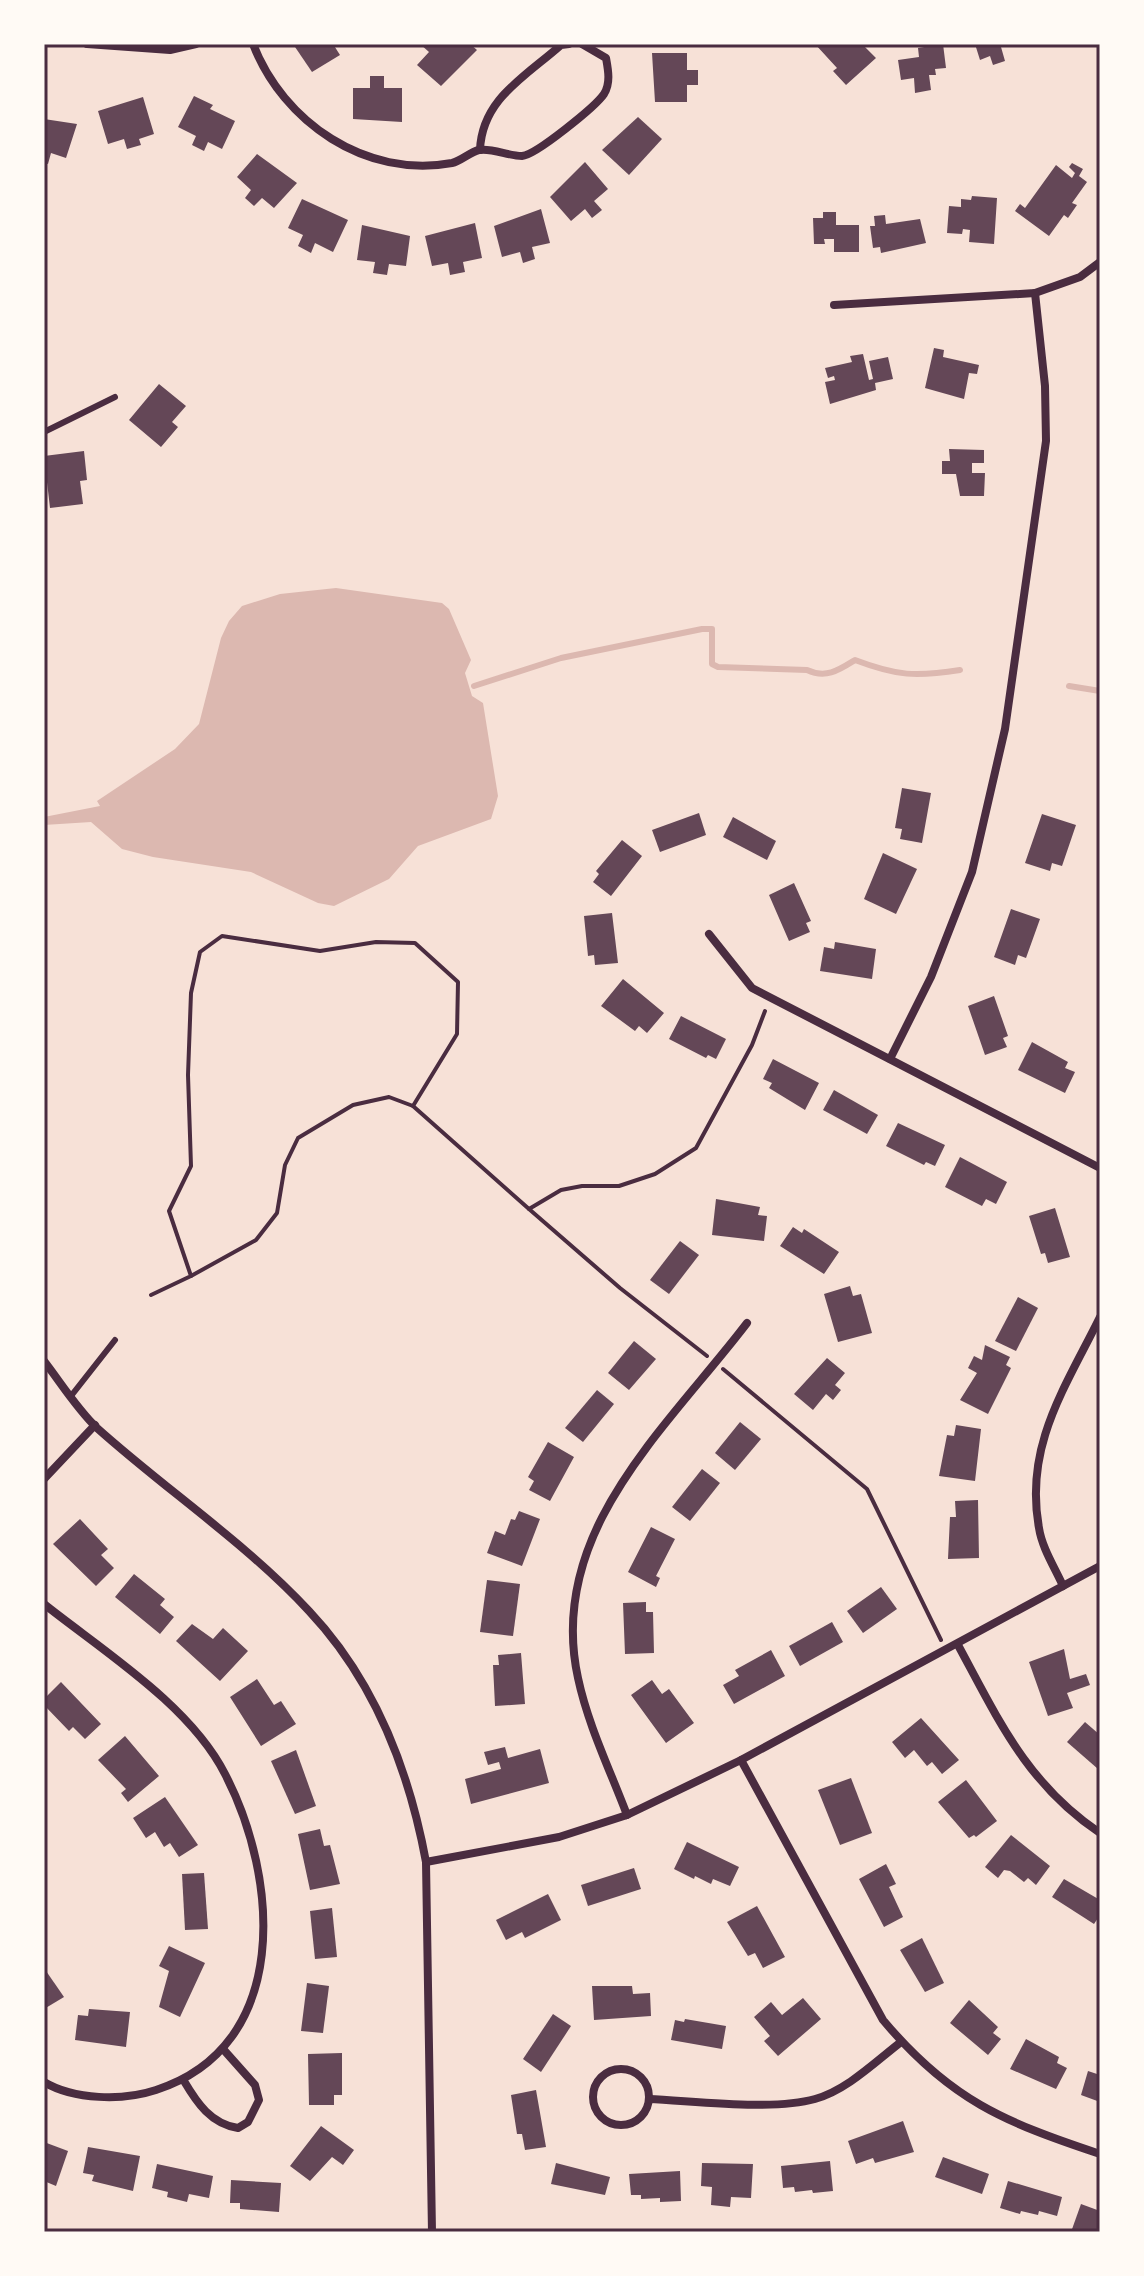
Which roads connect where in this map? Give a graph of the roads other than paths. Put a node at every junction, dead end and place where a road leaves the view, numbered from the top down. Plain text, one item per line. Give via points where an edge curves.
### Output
1 (87, 44) edge
2 (196, 44) edge
3 (253, 44) edge
4 (569, 44) edge
5 (582, 44) edge
6 (480, 150) junction
7 (1100, 262) edge
8 (1035, 293) junction
9 (834, 305) dead end
10 (115, 397) dead end
11 (44, 432) edge
12 (709, 934) dead end
13 (890, 1059) junction
14 (1100, 1168) edge
15 (1100, 1317) edge
16 (747, 1323) dead end
17 (115, 1340) dead end
18 (44, 1361) edge
19 (71, 1396) junction
20 (95, 1425) junction
21 (44, 1479) edge
22 (1100, 1566) edge
23 (1063, 1586) junction
24 (44, 1604) edge
25 (958, 1645) junction
26 (741, 1760) junction
27 (627, 1815) junction
28 (1100, 1833) edge
29 (426, 1862) junction
30 (901, 2042) junction
31 (223, 2049) junction
32 (184, 2081) junction
33 (44, 2082) edge
34 (649, 2099) junction
35 (1100, 2154) edge
36 (432, 2232) edge

1 - 2 street via 170,50
3 - 6 street via 281,95 303,119 362,156 411,164 453,163
4 - 6 street via 561,45 489,109
5 - 6 street via 606,58 604,94 525,156
7 - 8 street via 1080,277
8 - 9 street
8 - 13 street via 1046,441 1005,729 972,872 931,977
10 - 11 lane
12 - 13 street via 752,988
13 - 14 street
15 - 23 street via 1042,1437 1035,1485 1039,1531
16 - 27 street via 625,1476 588,1541 578,1578 573,1609 577,1674
17 - 19 lane
18 - 19 street
19 - 20 street
20 - 21 street
20 - 29 street via 260,1563 344,1654 399,1757
22 - 23 street
23 - 25 street
24 - 31 street via 160,1696 202,1739 224,1771 248,1826 259,1866 265,1928 261,1965 238,2031
25 - 26 street
25 - 28 street via 1035,1778
26 - 27 street
26 - 30 street via 883,2020
27 - 29 street via 545,1840
29 - 36 street
30 - 34 street via 840,2088 816,2099
30 - 35 street via 973,2104 1029,2131
31 - 32 street
31 - 32 street via 255,2085 259,2100 248,2122 238,2128 225,2126 208,2114
32 - 33 street via 140,2095 82,2095
34 - 34 street via 640,2075 624,2068 600,2078 593,2095 605,2120 624,2125 641,2117

